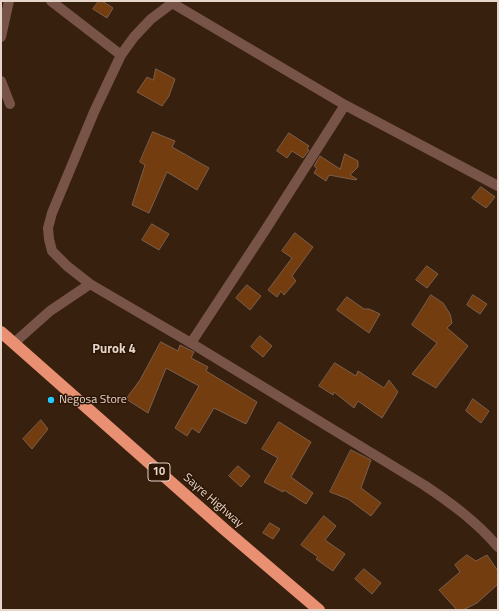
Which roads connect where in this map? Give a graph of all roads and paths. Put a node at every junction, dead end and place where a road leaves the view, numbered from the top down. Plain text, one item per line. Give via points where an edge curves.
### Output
1 (8, 1) edge
2 (51, 1) edge
3 (174, 2) edge
4 (1, 37) edge
5 (121, 55) junction
6 (1, 82) edge
7 (10, 104) dead end
8 (345, 104) junction
9 (498, 186) edge
10 (90, 284) junction
11 (1, 332) edge
12 (14, 343) junction
13 (191, 343) junction
14 (498, 547) edge
15 (319, 610) edge

1 - 4 street
2 - 5 street
3 - 5 street via 151,19
3 - 8 street
5 - 10 street via 73,161 48,228 52,251
6 - 7 street
8 - 9 street
8 - 13 street
10 - 12 street via 50,311
10 - 13 street
11 - 12 highway, Sayre Highway / 10
12 - 15 highway, Sayre Highway / 10 via 224,530
13 - 14 street via 452,503

